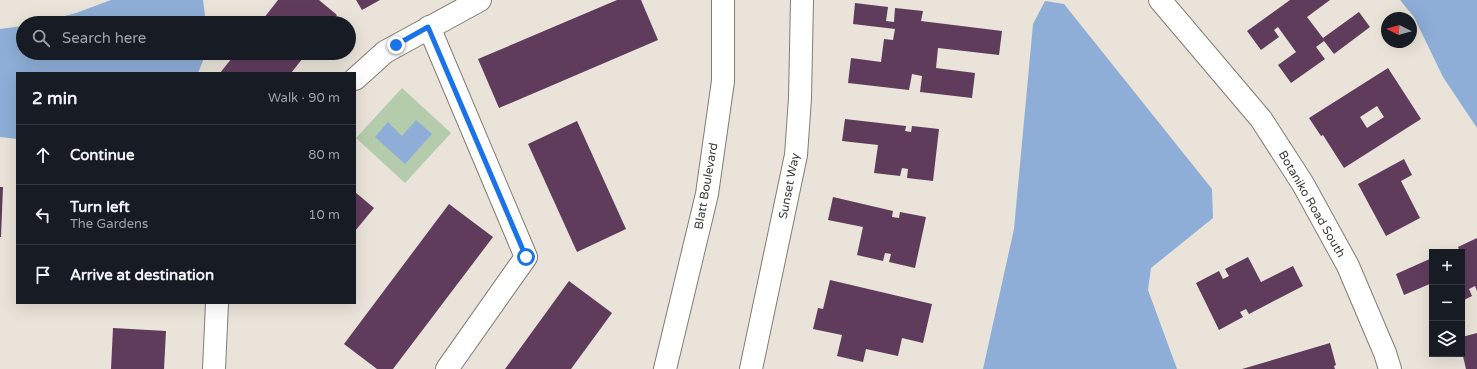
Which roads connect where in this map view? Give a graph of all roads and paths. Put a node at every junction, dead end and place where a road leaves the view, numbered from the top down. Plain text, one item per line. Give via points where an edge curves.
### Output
1 (480, 0) edge
2 (723, 0) edge
3 (802, 0) edge
4 (1160, 0) edge
5 (428, 27) junction
6 (356, 78) edge
7 (217, 304) edge
8 (214, 369) edge
9 (447, 369) edge
10 (666, 369) edge
11 (751, 369) edge
12 (1390, 369) edge

1 - 5 street
2 - 10 street, Blatt Boulevard via 723,81 707,194
3 - 11 street, Sunset Way via 796,155
4 - 12 street, Botaniko Road South via 1261,119 1303,184 1348,266
5 - 6 street via 385,52
5 - 9 street via 526,257
7 - 8 street

